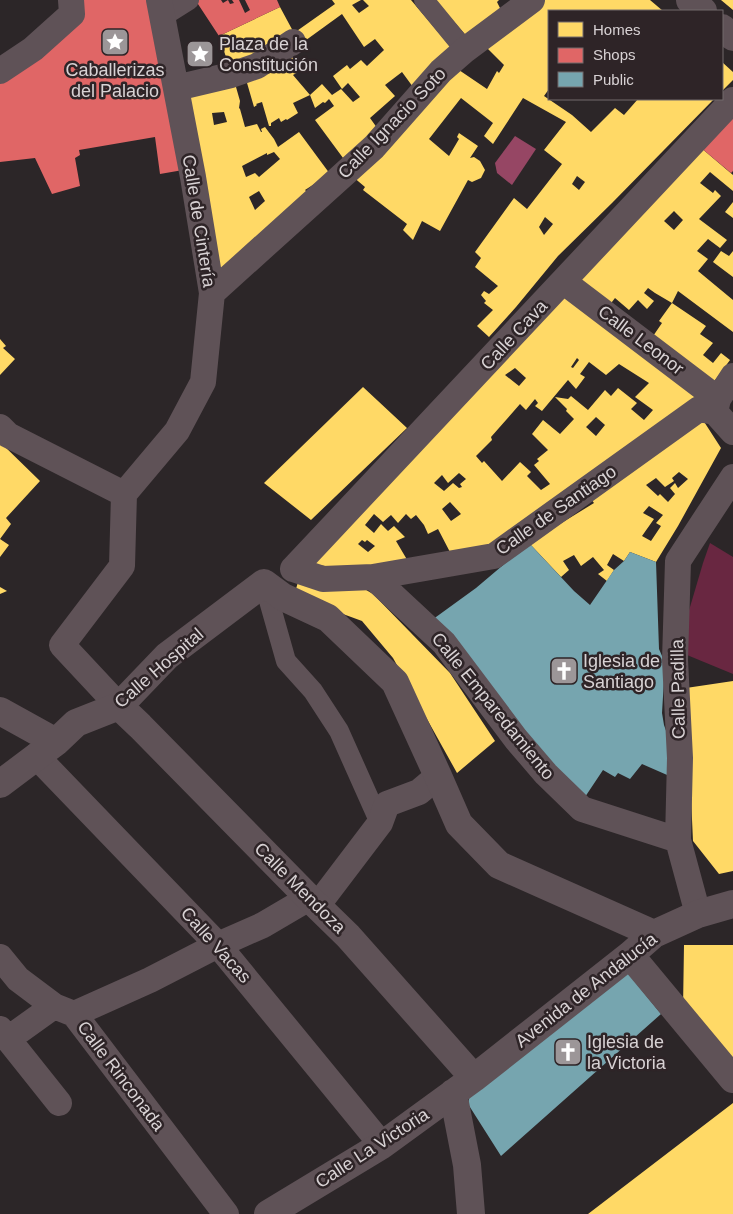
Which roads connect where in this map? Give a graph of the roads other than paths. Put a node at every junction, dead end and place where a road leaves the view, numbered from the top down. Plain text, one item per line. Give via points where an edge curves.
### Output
1 (71, 0) edge
2 (189, 0) edge
3 (424, 0) edge
4 (532, 0) edge
5 (690, 0) edge
6 (160, 8) edge
7 (702, 10) edge
8 (723, 29) edge
9 (733, 38) edge
10 (293, 42) dead end
11 (465, 50) junction
12 (0, 72) edge
13 (176, 88) junction
14 (733, 100) edge
15 (564, 282) junction
16 (212, 293) junction
17 (733, 376) edge
18 (716, 405) junction
19 (0, 427) edge
20 (733, 432) edge
21 (733, 476) edge
22 (124, 494) junction
23 (293, 569) junction
24 (373, 577) junction
25 (264, 584) junction
26 (119, 706) junction
27 (0, 711) edge
28 (46, 749) junction
29 (438, 776) junction
30 (0, 784) edge
31 (380, 823) junction
32 (678, 840) junction
33 (313, 902) junction
34 (733, 904) edge
35 (698, 914) junction
36 (654, 934) junction
37 (218, 945) junction
38 (630, 956) junction
39 (0, 957) edge
40 (9, 986) edge
41 (64, 1010) junction
42 (4, 1034) edge
43 (733, 1079) edge
44 (464, 1086) junction
45 (59, 1103) dead end
46 (382, 1145) junction
47 (226, 1214) edge
48 (268, 1214) edge
49 (471, 1214) edge

1 - 12 street via 72,14
2 - 6 street
3 - 11 street
4 - 11 street, Calle Ignacio Soto
5 - 7 street
6 - 13 street, Calle de Cintería
8 - 9 street
10 - 13 street via 257,66
11 - 16 street, Calle Ignacio Soto via 440,71 374,147
13 - 16 street, Calle de Cintería
14 - 15 street, Calle Cava
15 - 18 street, Calle Leonor
15 - 23 street, Calle Cava
16 - 22 street, Calle de Cintería via 203,382 177,431
17 - 18 street
18 - 20 street
18 - 24 street, Calle de Santiago via 699,409 494,556
19 - 22 street via 8,435
21 - 32 street, Calle Padilla via 678,561 675,660 680,758
22 - 26 street via 122,566 62,645
23 - 24 street, Calle de Santiago via 323,579
23 - 25 street, Calle Hospital via 280,572
24 - 32 street, Calle Emparedamiento via 444,643 516,739 582,809
25 - 26 street, Calle Hospital via 167,656
25 - 29 street via 283,597 328,618 395,682
25 - 31 street via 286,661 314,691 339,731
26 - 28 street, Calle Hospital via 76,723
26 - 33 street, Calle Mendoza
27 - 28 street
28 - 30 street, Calle Hospital
28 - 37 street, Calle Vacas
29 - 31 street via 419,792 388,804
29 - 36 street via 459,824 499,865
31 - 33 street
32 - 35 street, Calle Padilla
33 - 37 street
33 - 44 street, Calle Mendoza via 348,936
34 - 35 street, Avenida de Andalucía
35 - 36 street, Avenida de Andalucía
36 - 38 street, Avenida de Andalucía
37 - 41 street via 150,980
37 - 46 street, Calle Vacas
38 - 43 street
38 - 44 street, Avenida de Andalucía
39 - 40 street, Calle Rinconada
40 - 41 street, Calle Rinconada
41 - 42 street
41 - 47 street, Calle Rinconada
42 - 45 street
44 - 46 street, Calle La Victoria
44 - 49 street
46 - 48 street, Calle La Victoria

